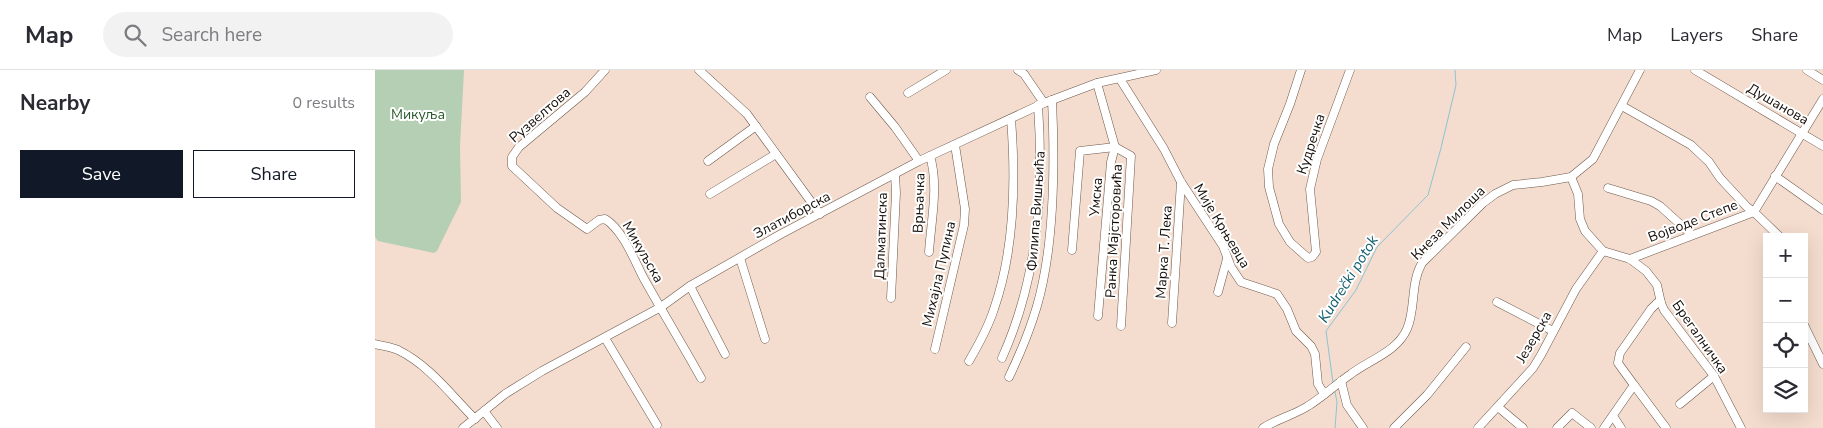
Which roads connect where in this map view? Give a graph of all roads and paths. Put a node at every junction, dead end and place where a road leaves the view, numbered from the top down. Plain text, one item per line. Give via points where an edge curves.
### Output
1 (605, 70) edge
2 (699, 70) edge
3 (946, 70) edge
4 (1018, 70) edge
5 (1156, 70) edge
6 (1301, 70) edge
7 (1350, 70) edge
8 (1640, 70) edge
9 (1695, 70) edge
10 (1807, 70) edge
11 (1120, 79) junction
12 (1823, 80) edge
13 (1097, 83) junction
14 (908, 93) dead end
15 (870, 97) dead end
16 (1823, 99) edge
17 (1044, 103) junction
18 (1623, 106) junction
19 (1011, 119) junction
20 (756, 126) junction
21 (1802, 133) junction
22 (955, 145) junction
23 (1823, 146) edge
24 (1115, 147) junction
25 (776, 154) junction
26 (930, 156) junction
27 (512, 157) joint
28 (708, 161) dead end
29 (919, 161) junction
30 (895, 174) junction
31 (1775, 176) junction
32 (1571, 177) junction
33 (1181, 182) junction
34 (1608, 188) dead end
35 (710, 194) dead end
36 (1823, 210) edge
37 (1754, 212) junction
38 (819, 214) junction
39 (1776, 233) edge
40 (1691, 234) junction
41 (1072, 250) dead end
42 (1603, 251) junction
43 (929, 252) dead end
44 (740, 258) junction
45 (1227, 259) junction
46 (1630, 259) junction
47 (690, 286) junction
48 (1219, 292) dead end
49 (891, 298) dead end
50 (1497, 302) dead end
51 (1661, 303) junction
52 (661, 307) junction
53 (1098, 316) dead end
54 (1172, 323) dead end
55 (1121, 326) dead end
56 (1553, 331) junction
57 (1808, 333) edge
58 (605, 338) junction
59 (765, 339) dead end
60 (375, 344) edge
61 (1465, 347) dead end
62 (935, 350) dead end
63 (725, 354) dead end
64 (1002, 358) dead end
65 (969, 361) dead end
66 (1823, 364) edge
67 (1714, 376) junction
68 (1009, 377) dead end
69 (701, 378) dead end
70 (1634, 385) junction
71 (1333, 387) junction
72 (1680, 404) dead end
73 (1498, 407) junction
74 (484, 411) junction
75 (1613, 416) junction
76 (475, 419) junction
77 (657, 425) dead end
78 (463, 428) edge
79 (497, 428) edge
80 (1263, 428) edge
81 (1363, 428) edge
82 (1394, 428) edge
83 (1478, 428) edge
84 (1523, 428) edge
85 (1557, 428) edge
86 (1591, 428) edge
87 (1604, 428) edge
88 (1621, 428) edge
89 (1666, 428) edge
90 (1741, 428) edge

1 - 27 street, Рузвелтова via 585,92 519,147
2 - 20 street
3 - 14 street
4 - 17 street via 1025,74
5 - 11 street, Златиборска
6 - 7 street, Кудречка via 1268,169 1269,187 1279,224 1289,242 1308,258 1316,252 1310,189 1317,159
8 - 18 street, Кнеза Милоша
9 - 21 street, Душанова
10 - 12 street
11 - 13 street, Златиборска
11 - 33 street, Мије Крњевца
13 - 17 street, Златиборска
13 - 24 street, Умска
15 - 29 street
16 - 21 street, Војводе Степе
17 - 19 street, Златиборска
17 - 64 street via 1034,251 1027,292
17 - 68 street, Филипа Вишњића via 1053,176 1045,270 1032,319
18 - 32 street, Кнеза Милоша via 1593,159
18 - 37 street via 1691,145
19 - 22 street, Златиборска
19 - 65 street via 1013,203 1003,277 988,326
20 - 25 street
20 - 28 street
21 - 23 street, Душанова
21 - 31 street, Војводе Степе
22 - 26 street, Златиборска
22 - 62 street, Михајла Пупина via 965,210 964,225
24 - 41 street via 1080,151
24 - 53 street, Умска
24 - 55 street, Ранка Мајсторовића via 1131,156
25 - 35 street
25 - 38 street
26 - 29 street, Златиборска
26 - 43 street, Врњачка via 933,186
27 - 52 street, Микуљска via 513,166 557,208 587,229 599,220 611,222
29 - 30 street, Златиборска
30 - 38 street, Златиборска
30 - 49 street, Далматинска
31 - 36 street
31 - 37 street, Војводе Степе
32 - 42 street via 1578,194 1580,219 1585,231
32 - 71 street, Кнеза Милоша via 1513,185 1483,203 1422,263 1414,283 1410,320 1400,339 1387,352
33 - 45 street, Мије Крњевца via 1223,246
33 - 54 street, Марка Т. Лека
34 - 40 street via 1651,201
37 - 39 street
37 - 40 street, Војводе Степе
38 - 44 street, Златиборска
40 - 46 street, Војводе Степе
42 - 46 street, Брегалничка
42 - 56 street, Језерска via 1576,289
44 - 47 street, Златиборска
44 - 59 street
45 - 48 street
45 - 71 street, Мије Крњевца via 1241,282 1277,294 1296,331 1315,354 1318,384
46 - 51 street, Брегалничка via 1657,285
47 - 52 street, Златиборска
47 - 63 street
50 - 56 street
51 - 67 street, Брегалничка
51 - 70 street via 1651,309 1618,358 1620,367
52 - 58 street, Златиборска
52 - 69 street
56 - 73 street, Језерска via 1533,368
57 - 66 street
58 - 74 street, Златиборска via 542,371
58 - 77 street
60 - 76 street via 397,349 415,360
61 - 82 street via 1427,395
67 - 72 street
67 - 90 street, Брегалничка
70 - 75 street
70 - 89 street
71 - 80 street, Кнеза Милоша via 1309,406
71 - 81 street, Мије Крњевца
73 - 83 street, Језерска
73 - 84 street
74 - 76 street, Златиборска
74 - 79 street
75 - 87 street
75 - 88 street
76 - 78 street, Златиборска
85 - 86 street via 1572,413

